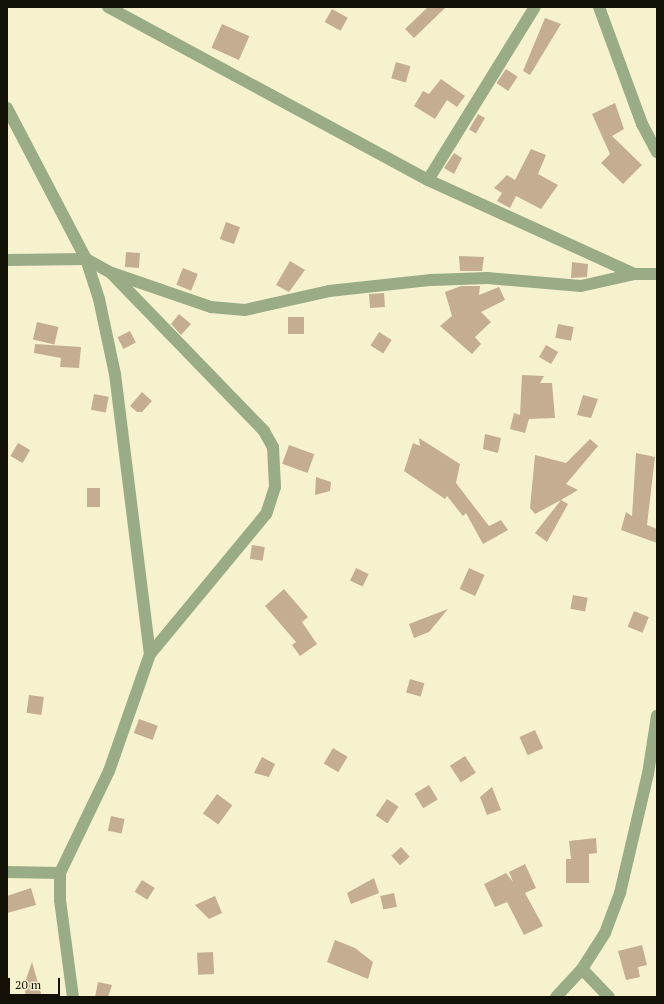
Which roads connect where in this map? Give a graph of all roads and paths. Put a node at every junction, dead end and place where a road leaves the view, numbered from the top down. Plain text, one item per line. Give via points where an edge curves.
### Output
1 (108, 7) edge
2 (535, 7) edge
3 (599, 7) edge
4 (7, 108) edge
5 (657, 152) edge
6 (428, 180) junction
7 (86, 259) junction
8 (7, 260) edge
9 (111, 273) junction
10 (634, 274) junction
11 (657, 274) edge
12 (150, 654) junction
13 (657, 716) edge
14 (7, 872) edge
15 (60, 874) junction
16 (582, 969) junction
17 (73, 997) edge
18 (556, 997) edge
19 (609, 997) edge

1 - 6 street
2 - 6 street
3 - 5 street via 642,124
4 - 7 street
6 - 10 street
7 - 8 street
7 - 9 street
7 - 12 street via 114,374
9 - 10 street via 210,308 244,310 329,291 431,280 487,278 581,286
9 - 12 street via 264,431 273,447 275,464 275,488 266,514
10 - 11 street
12 - 15 street via 109,771
13 - 16 street via 648,774 620,893 605,933
14 - 15 street
15 - 17 street via 60,900
16 - 18 street
16 - 19 street

